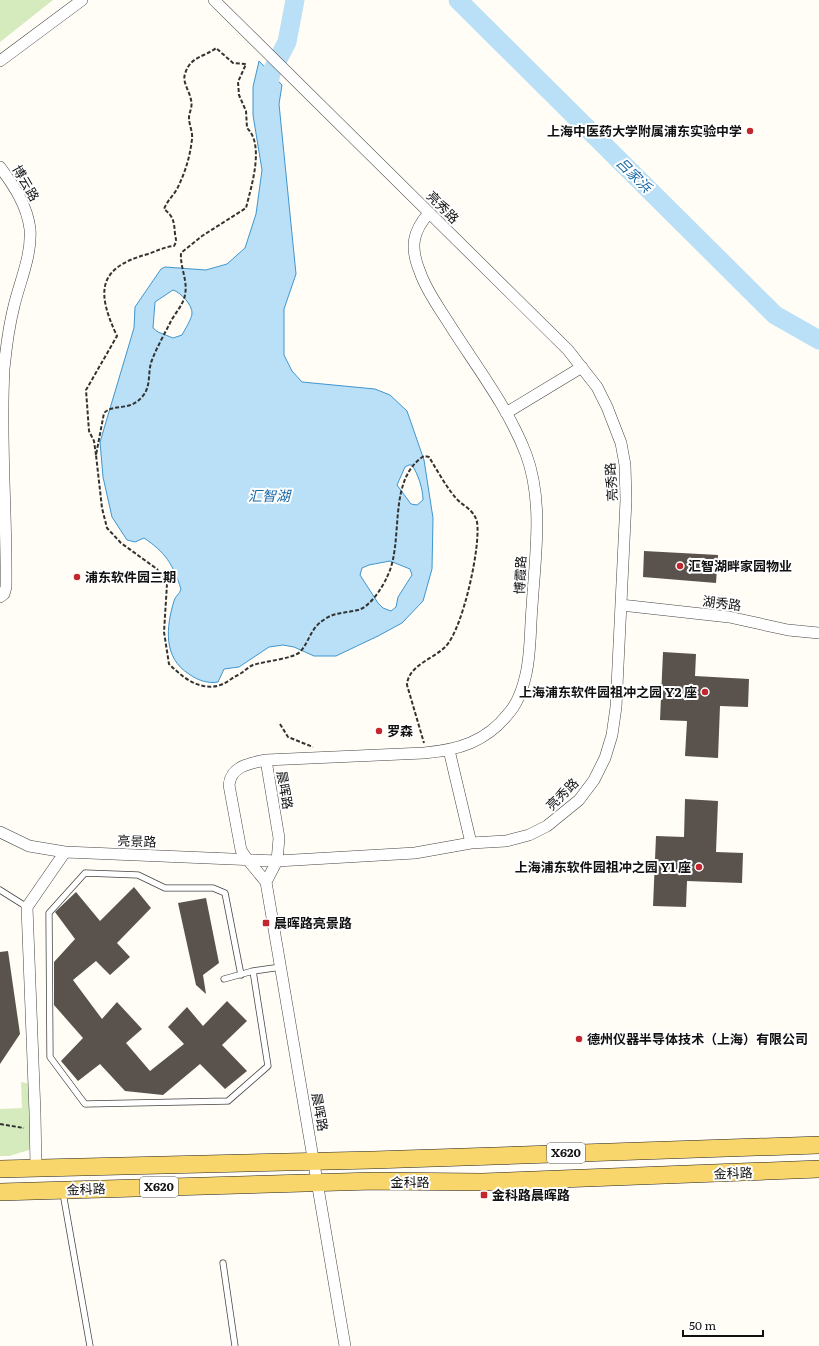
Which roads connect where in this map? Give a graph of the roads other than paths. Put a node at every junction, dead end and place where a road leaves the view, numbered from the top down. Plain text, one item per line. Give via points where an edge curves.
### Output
1 (82, 0) edge
2 (214, 0) edge
3 (0, 61) edge
4 (0, 167) edge
5 (429, 213) junction
6 (582, 367) junction
7 (506, 413) junction
8 (2, 595) edge
9 (621, 605) junction
10 (819, 633) edge
11 (449, 750) junction
12 (266, 760) junction
13 (0, 832) edge
14 (471, 843) junction
15 (65, 852) junction
16 (247, 859) junction
17 (277, 861) junction
18 (266, 882) junction
19 (0, 890) edge
20 (27, 907) junction
21 (281, 967) junction
22 (253, 971) junction
23 (241, 975) junction
24 (224, 979) dead end
25 (819, 1145) edge
26 (314, 1161) junction
27 (36, 1168) junction
28 (0, 1169) edge
29 (819, 1169) edge
30 (318, 1183) junction
31 (63, 1190) junction
32 (0, 1192) edge
33 (223, 1263) dead end
34 (90, 1346) edge
35 (235, 1346) edge
36 (345, 1346) edge

1 - 3 street
2 - 5 street, 亮秀路
4 - 8 street, 博云路 via 23,203 29,222 30,238 28,257 10,327 4,368 2,438 6,587
5 - 6 street, 亮秀路 via 568,350
5 - 7 street, 博霞路 via 421,222 414,237 419,272
6 - 7 street
6 - 9 street, 亮秀路 via 597,387 607,407 621,443 625,466
7 - 11 street, 博霞路 via 526,456 536,502 535,560 526,674 516,702 500,724 478,741
9 - 10 street, 湖秀路 via 729,617 788,630
9 - 14 street, 亮秀路 via 616,707 612,734 605,758 594,780 579,800 547,826 506,841
11 - 12 street, 博霞路
11 - 14 street
12 - 16 street, 晨晖路 via 245,765 230,777 238,841
12 - 17 street, 晨晖路 via 279,838
13 - 15 street, 亮景路 via 29,846
14 - 17 street, 亮秀路 via 415,853
15 - 16 street, 亮景路
15 - 20 street
16 - 17 street, 亮景路
16 - 18 street, 晨晖路
17 - 18 street, 晨晖路
18 - 21 street, 晨晖路
19 - 20 lane
20 - 27 street
21 - 22 lane
21 - 26 street, 晨晖路
22 - 23 lane
22 - 23 lane via 268,1066 228,1101 85,1104 50,1057 49,913 85,873 138,875 165,888 213,888 225,893
23 - 24 lane
25 - 26 main road, 金科路 / X620
26 - 27 main road, 金科路 / X620
26 - 30 street, 晨晖路
27 - 28 main road, 金科路 / X620
29 - 30 main road, 金科路 / X620 via 482,1182
30 - 31 main road, 金科路 / X620
30 - 36 street, 晨晖路
31 - 32 main road, 金科路 / X620
31 - 34 lane
33 - 35 lane

